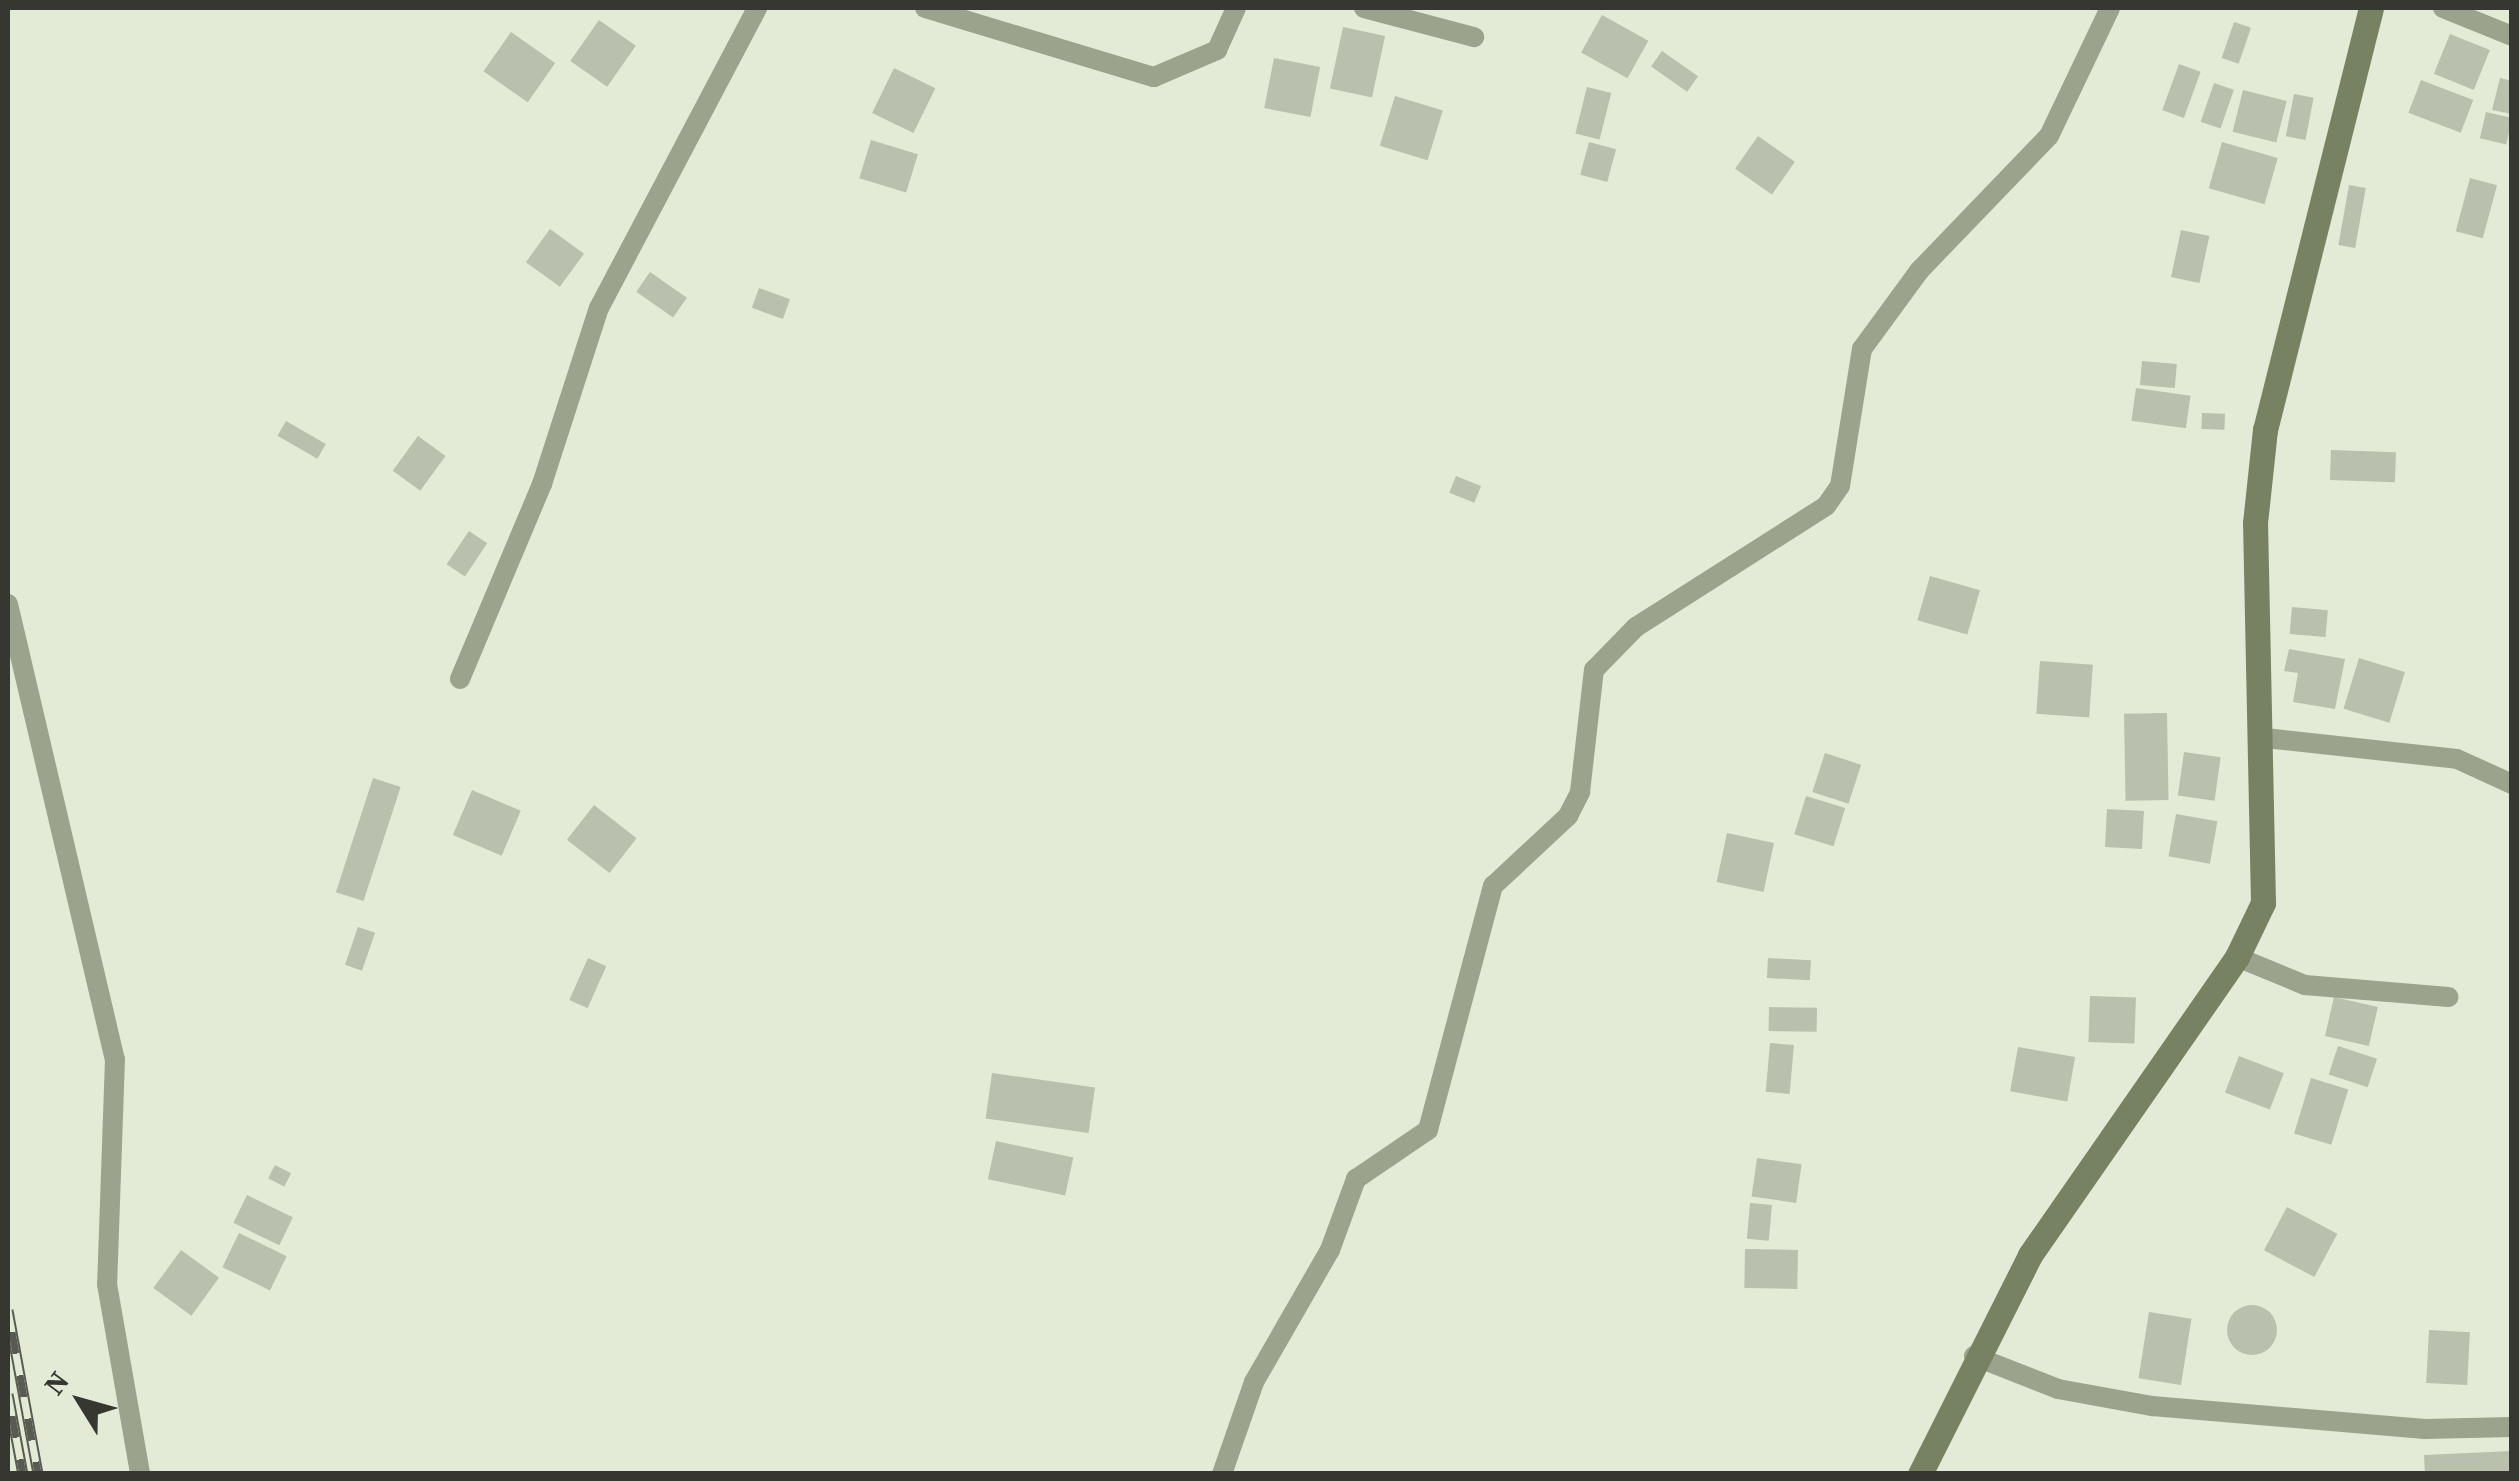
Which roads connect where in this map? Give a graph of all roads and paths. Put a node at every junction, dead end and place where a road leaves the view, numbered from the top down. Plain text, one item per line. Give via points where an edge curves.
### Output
1 (757, 8) edge
2 (925, 8) edge
3 (1236, 8) edge
4 (1364, 8) edge
5 (2110, 8) edge
6 (2372, 8) edge
7 (2442, 8) edge
8 (2512, 36) edge
9 (1474, 38) dead end
10 (8, 604) edge
11 (460, 678) dead end
12 (2265, 738) junction
13 (2512, 784) edge
14 (2237, 956) junction
15 (2448, 997) dead end
16 (1974, 1356) junction
17 (2512, 1427) edge
18 (140, 1474) edge
19 (1222, 1474) edge
20 (1920, 1474) edge

1 - 11 street via 599,308 542,484
2 - 3 street via 1154,78 1217,50
4 - 9 street
5 - 19 street via 2048,136 1919,270 1862,349 1840,486 1826,506 1636,628 1594,670 1580,792 1568,816 1493,886 1428,1130 1356,1179 1330,1250 1254,1382
6 - 12 street via 2264,430 2255,523
7 - 8 street
10 - 18 street via 115,1058 107,1284
12 - 13 street via 2457,759
12 - 14 street via 2263,903
14 - 15 street via 2305,985
14 - 16 street via 2092,1156
16 - 17 street via 2058,1389 2152,1406 2425,1429
16 - 20 street

